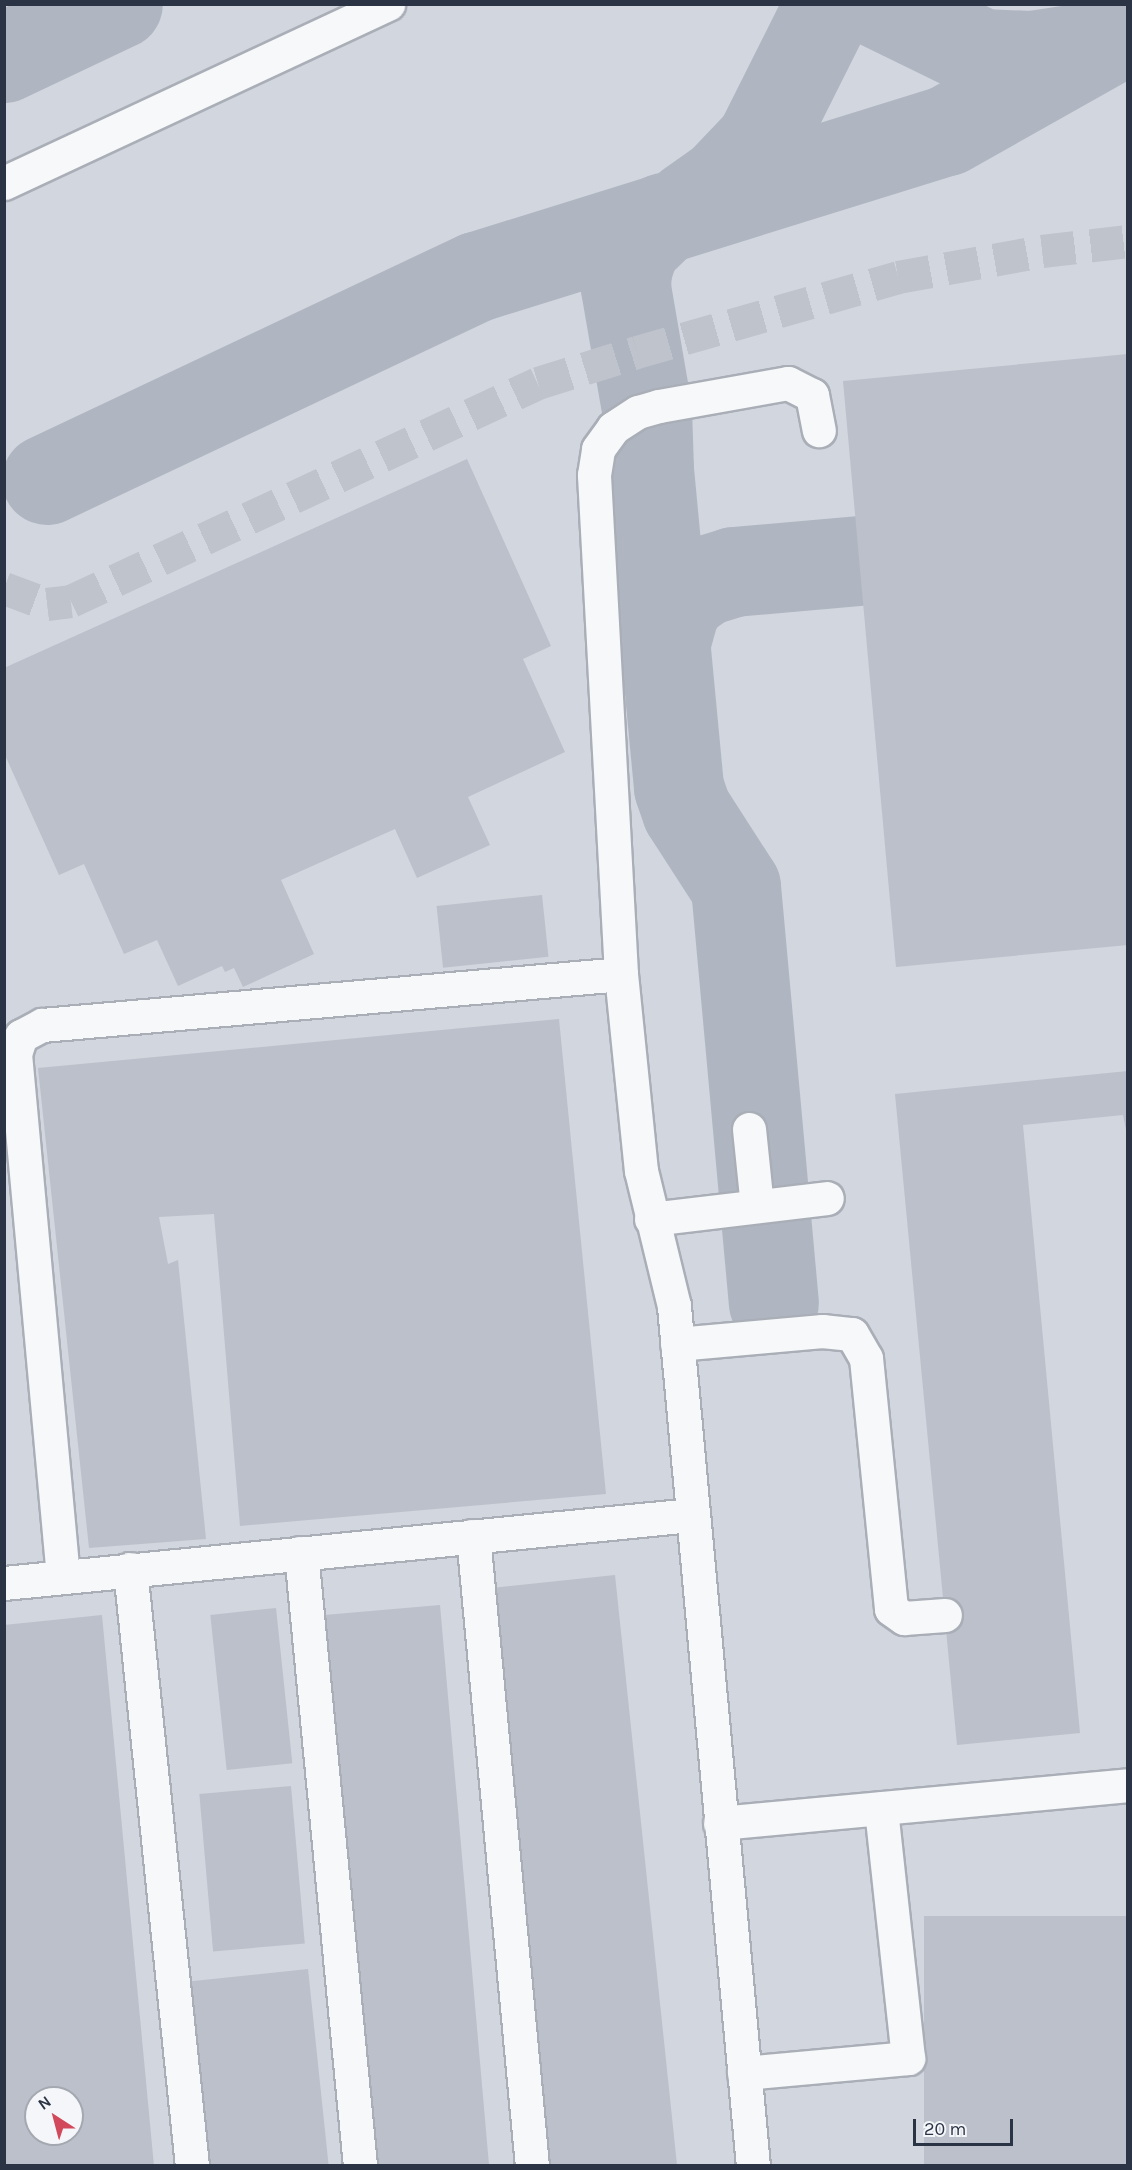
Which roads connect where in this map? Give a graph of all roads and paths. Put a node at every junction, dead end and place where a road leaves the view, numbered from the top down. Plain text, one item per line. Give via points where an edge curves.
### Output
1 (388, 4) edge
2 (4, 183) edge
3 (819, 430) dead end
4 (621, 974) junction
5 (749, 1129) dead end
6 (827, 1198) dead end
7 (757, 1206) junction
8 (651, 1219) junction
9 (677, 1344) junction
10 (691, 1515) junction
11 (473, 1536) junction
12 (300, 1553) junction
13 (130, 1569) junction
14 (63, 1577) junction
15 (4, 1582) edge
16 (945, 1615) dead end
17 (1128, 1785) edge
18 (880, 1808) junction
19 (720, 1823) junction
20 (744, 2073) junction
21 (192, 2166) edge
22 (360, 2166) edge
23 (532, 2166) edge
24 (753, 2166) edge

1 - 2 lane
3 - 4 lane via 812,395 795,385 776,383 638,412 613,428 598,449 594,487
4 - 8 lane via 641,1171
4 - 14 lane via 42,1025 21,1036 15,1054
5 - 7 lane
6 - 7 lane
7 - 8 lane
8 - 9 lane via 674,1306
9 - 10 lane
9 - 16 lane via 831,1330 852,1334 867,1358 891,1609 904,1618
10 - 11 lane
10 - 19 lane
11 - 12 lane
11 - 23 lane
12 - 13 lane
12 - 22 lane
13 - 14 lane
13 - 21 lane
14 - 15 lane
17 - 18 lane
18 - 19 lane
18 - 20 lane via 908,2058
19 - 20 lane
20 - 24 lane

